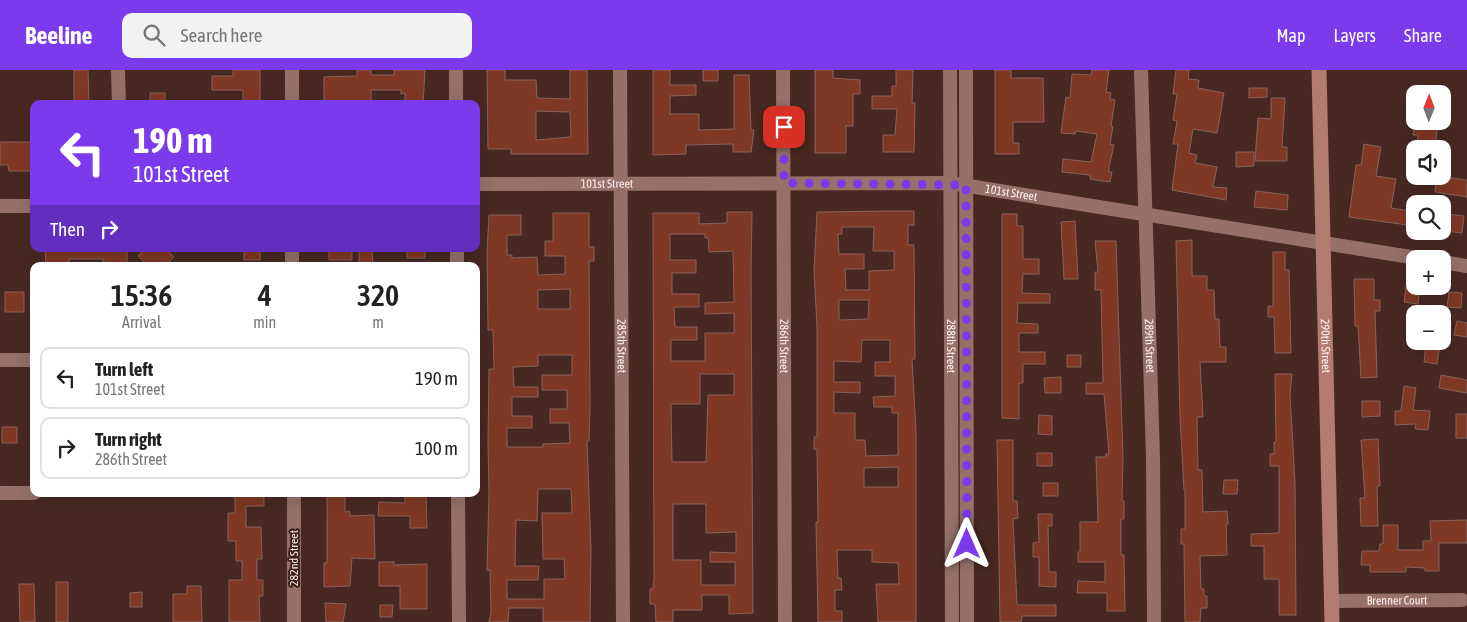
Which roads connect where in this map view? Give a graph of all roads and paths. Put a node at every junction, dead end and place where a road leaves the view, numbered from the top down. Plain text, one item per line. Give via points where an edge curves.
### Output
1 (118, 70) edge
2 (292, 70) edge
3 (456, 70) edge
4 (620, 70) edge
5 (783, 70) edge
6 (950, 70) edge
7 (966, 70) edge
8 (1141, 70) edge
9 (1319, 70) edge
10 (119, 100) edge
11 (292, 100) edge
12 (456, 100) edge
13 (784, 183) junction
14 (950, 183) junction
15 (480, 184) edge
16 (620, 185) junction
17 (966, 185) junction
18 (0, 206) edge
19 (30, 206) edge
20 (1146, 214) junction
21 (1324, 243) junction
22 (1406, 256) edge
23 (1451, 263) edge
24 (1467, 266) edge
25 (0, 360) edge
26 (30, 360) edge
27 (951, 408) junction
28 (967, 409) junction
29 (0, 493) edge
30 (30, 493) edge
31 (294, 497) edge
32 (458, 497) edge
33 (1465, 600) edge
34 (1332, 601) junction
35 (294, 622) edge
36 (459, 622) edge
37 (622, 622) edge
38 (785, 622) edge
39 (952, 622) edge
40 (967, 622) edge
41 (1154, 622) edge
42 (1332, 622) edge

1 - 10 street
2 - 11 street
3 - 12 street
4 - 16 street, 285th Street
5 - 13 street, 286th Street
6 - 14 street, 288th Street
7 - 17 street, 288th Street
8 - 20 street, 289th Street
9 - 21 street, 290th Street
13 - 14 street, 101st Street
13 - 16 street, 101st Street
13 - 38 street, 286th Street
14 - 17 street, 101st Street
14 - 27 street, 288th Street
15 - 16 street, 101st Street
16 - 37 street, 285th Street
17 - 20 street, 101st Street
17 - 28 street, 288th Street
18 - 19 street
20 - 21 street, 101st Street
20 - 41 street, 289th Street
21 - 22 street, 101st Street
21 - 34 street, 290th Street
23 - 24 street
25 - 26 street
27 - 28 street
27 - 39 street, 288th Street
28 - 40 street, 288th Street
29 - 30 street
31 - 35 street, 282nd Street
32 - 36 street
33 - 34 street, Brenner Court
34 - 42 street, 290th Street

